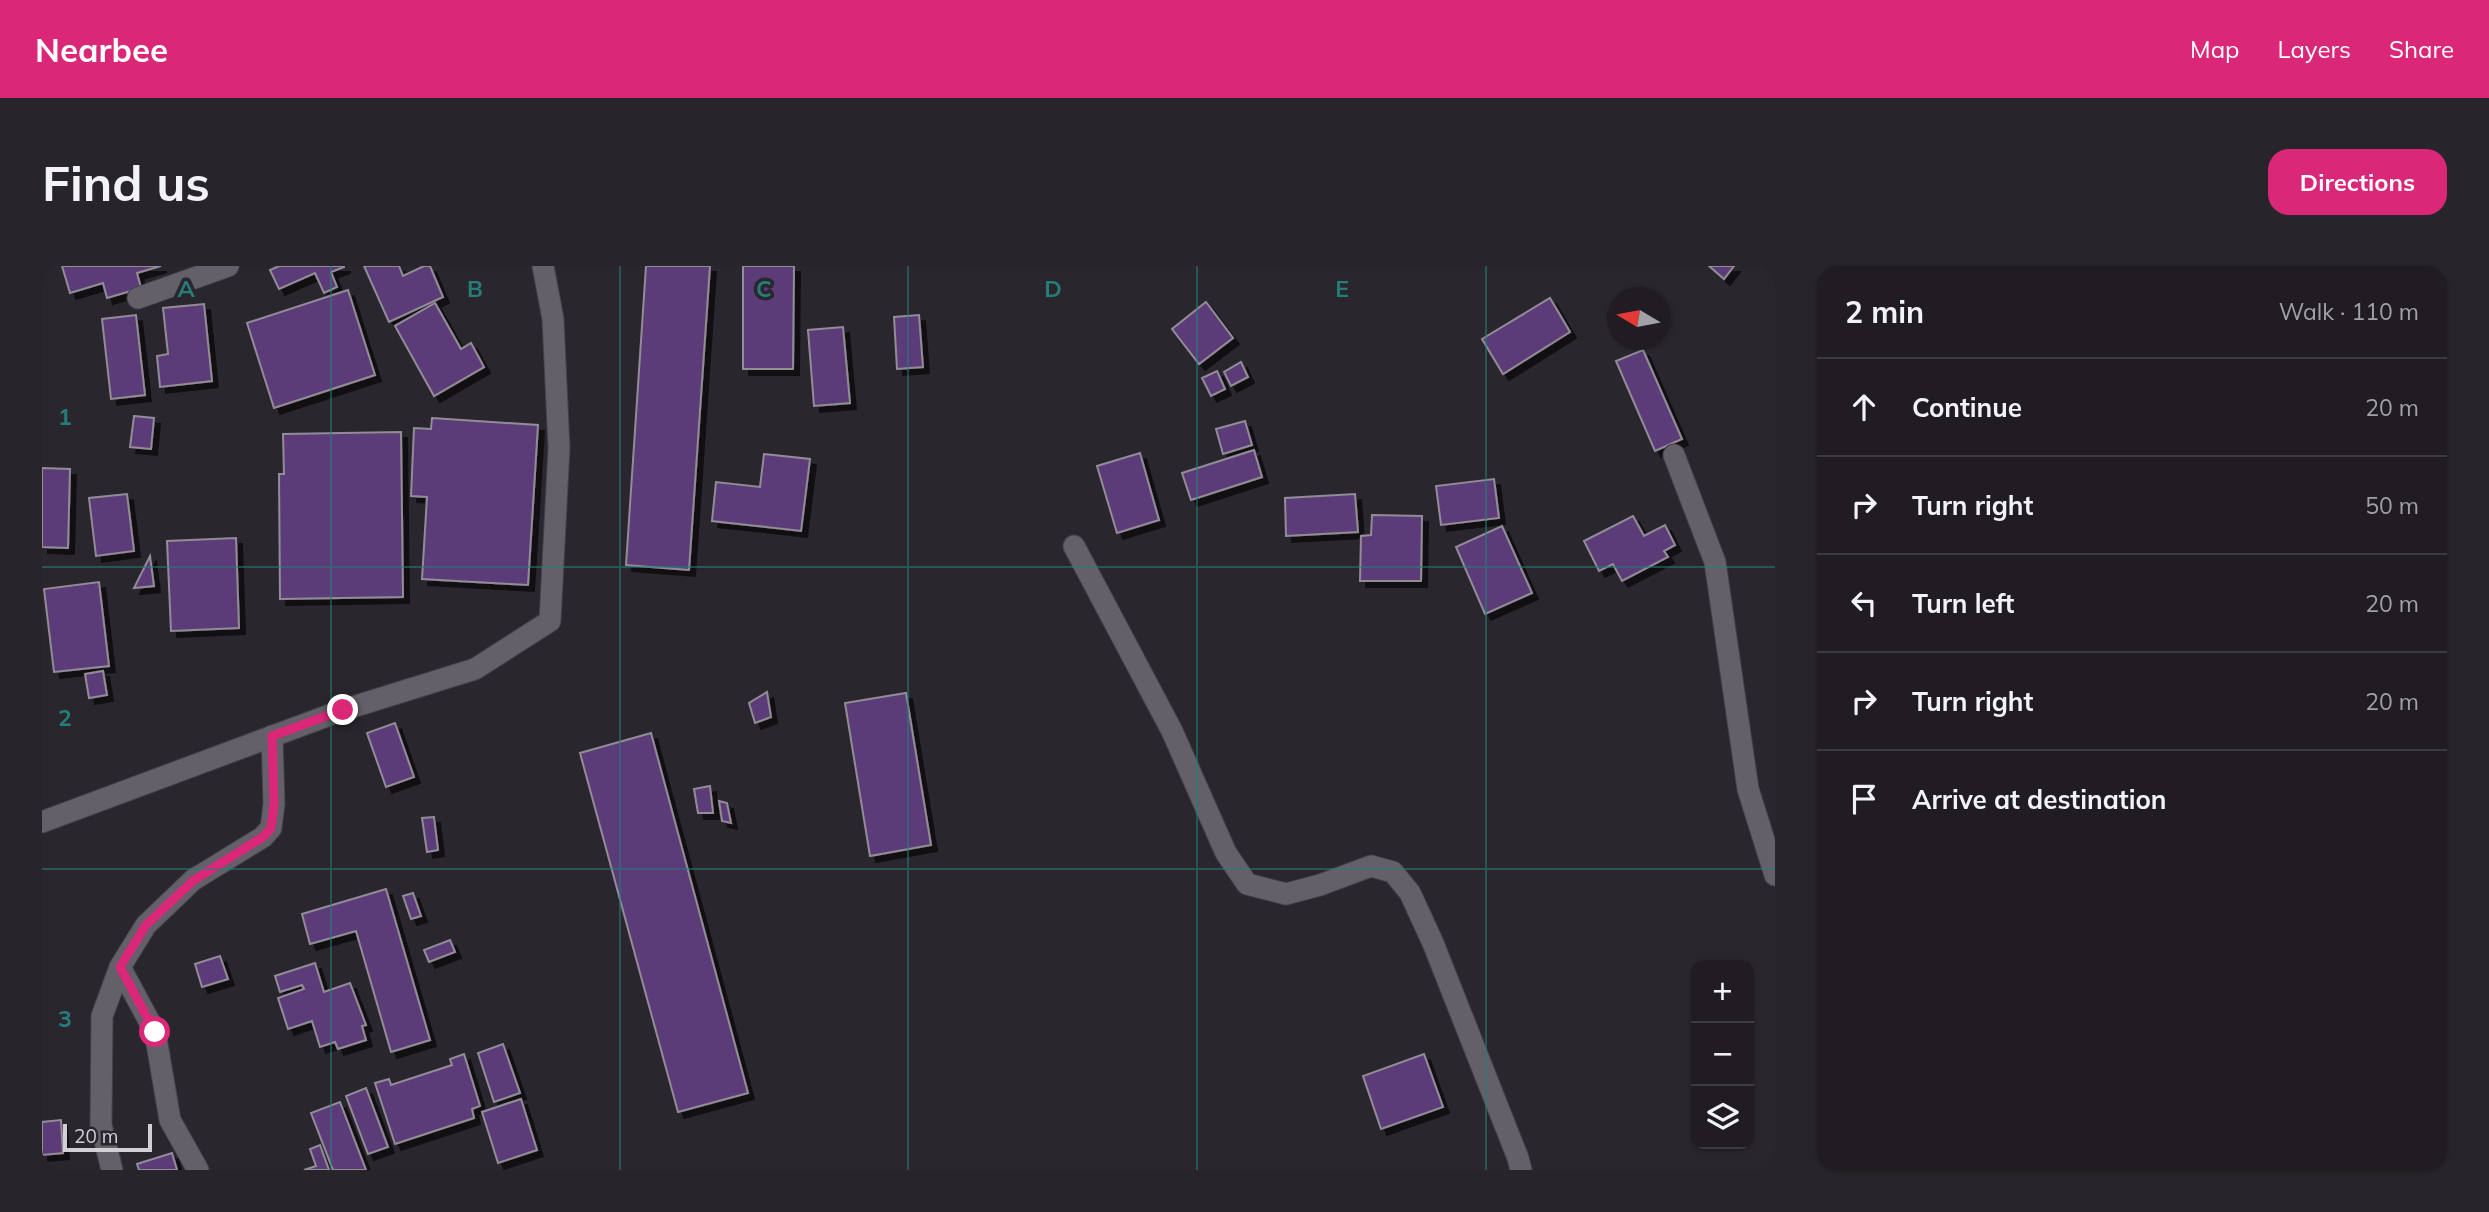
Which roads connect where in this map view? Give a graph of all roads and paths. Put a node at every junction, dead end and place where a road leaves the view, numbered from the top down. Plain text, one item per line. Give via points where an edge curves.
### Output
1 (228, 266) edge
2 (543, 266) edge
3 (138, 298) dead end
4 (1674, 455) dead end
5 (1074, 546) dead end
6 (272, 736) junction
7 (42, 822) edge
8 (1775, 875) edge
9 (120, 967) junction
10 (112, 1170) edge
11 (198, 1170) edge
12 (1521, 1170) edge

1 - 3 street
2 - 6 street via 553,319 559,448 550,621 475,668
4 - 8 street via 1715,562 1748,789
5 - 12 street via 1172,731 1226,853 1247,884 1286,894 1371,866 1393,872 1410,893
6 - 7 street
6 - 9 street via 271,828 194,880 146,925
9 - 10 street via 102,1016 101,1125
9 - 11 street via 155,1032 170,1120

